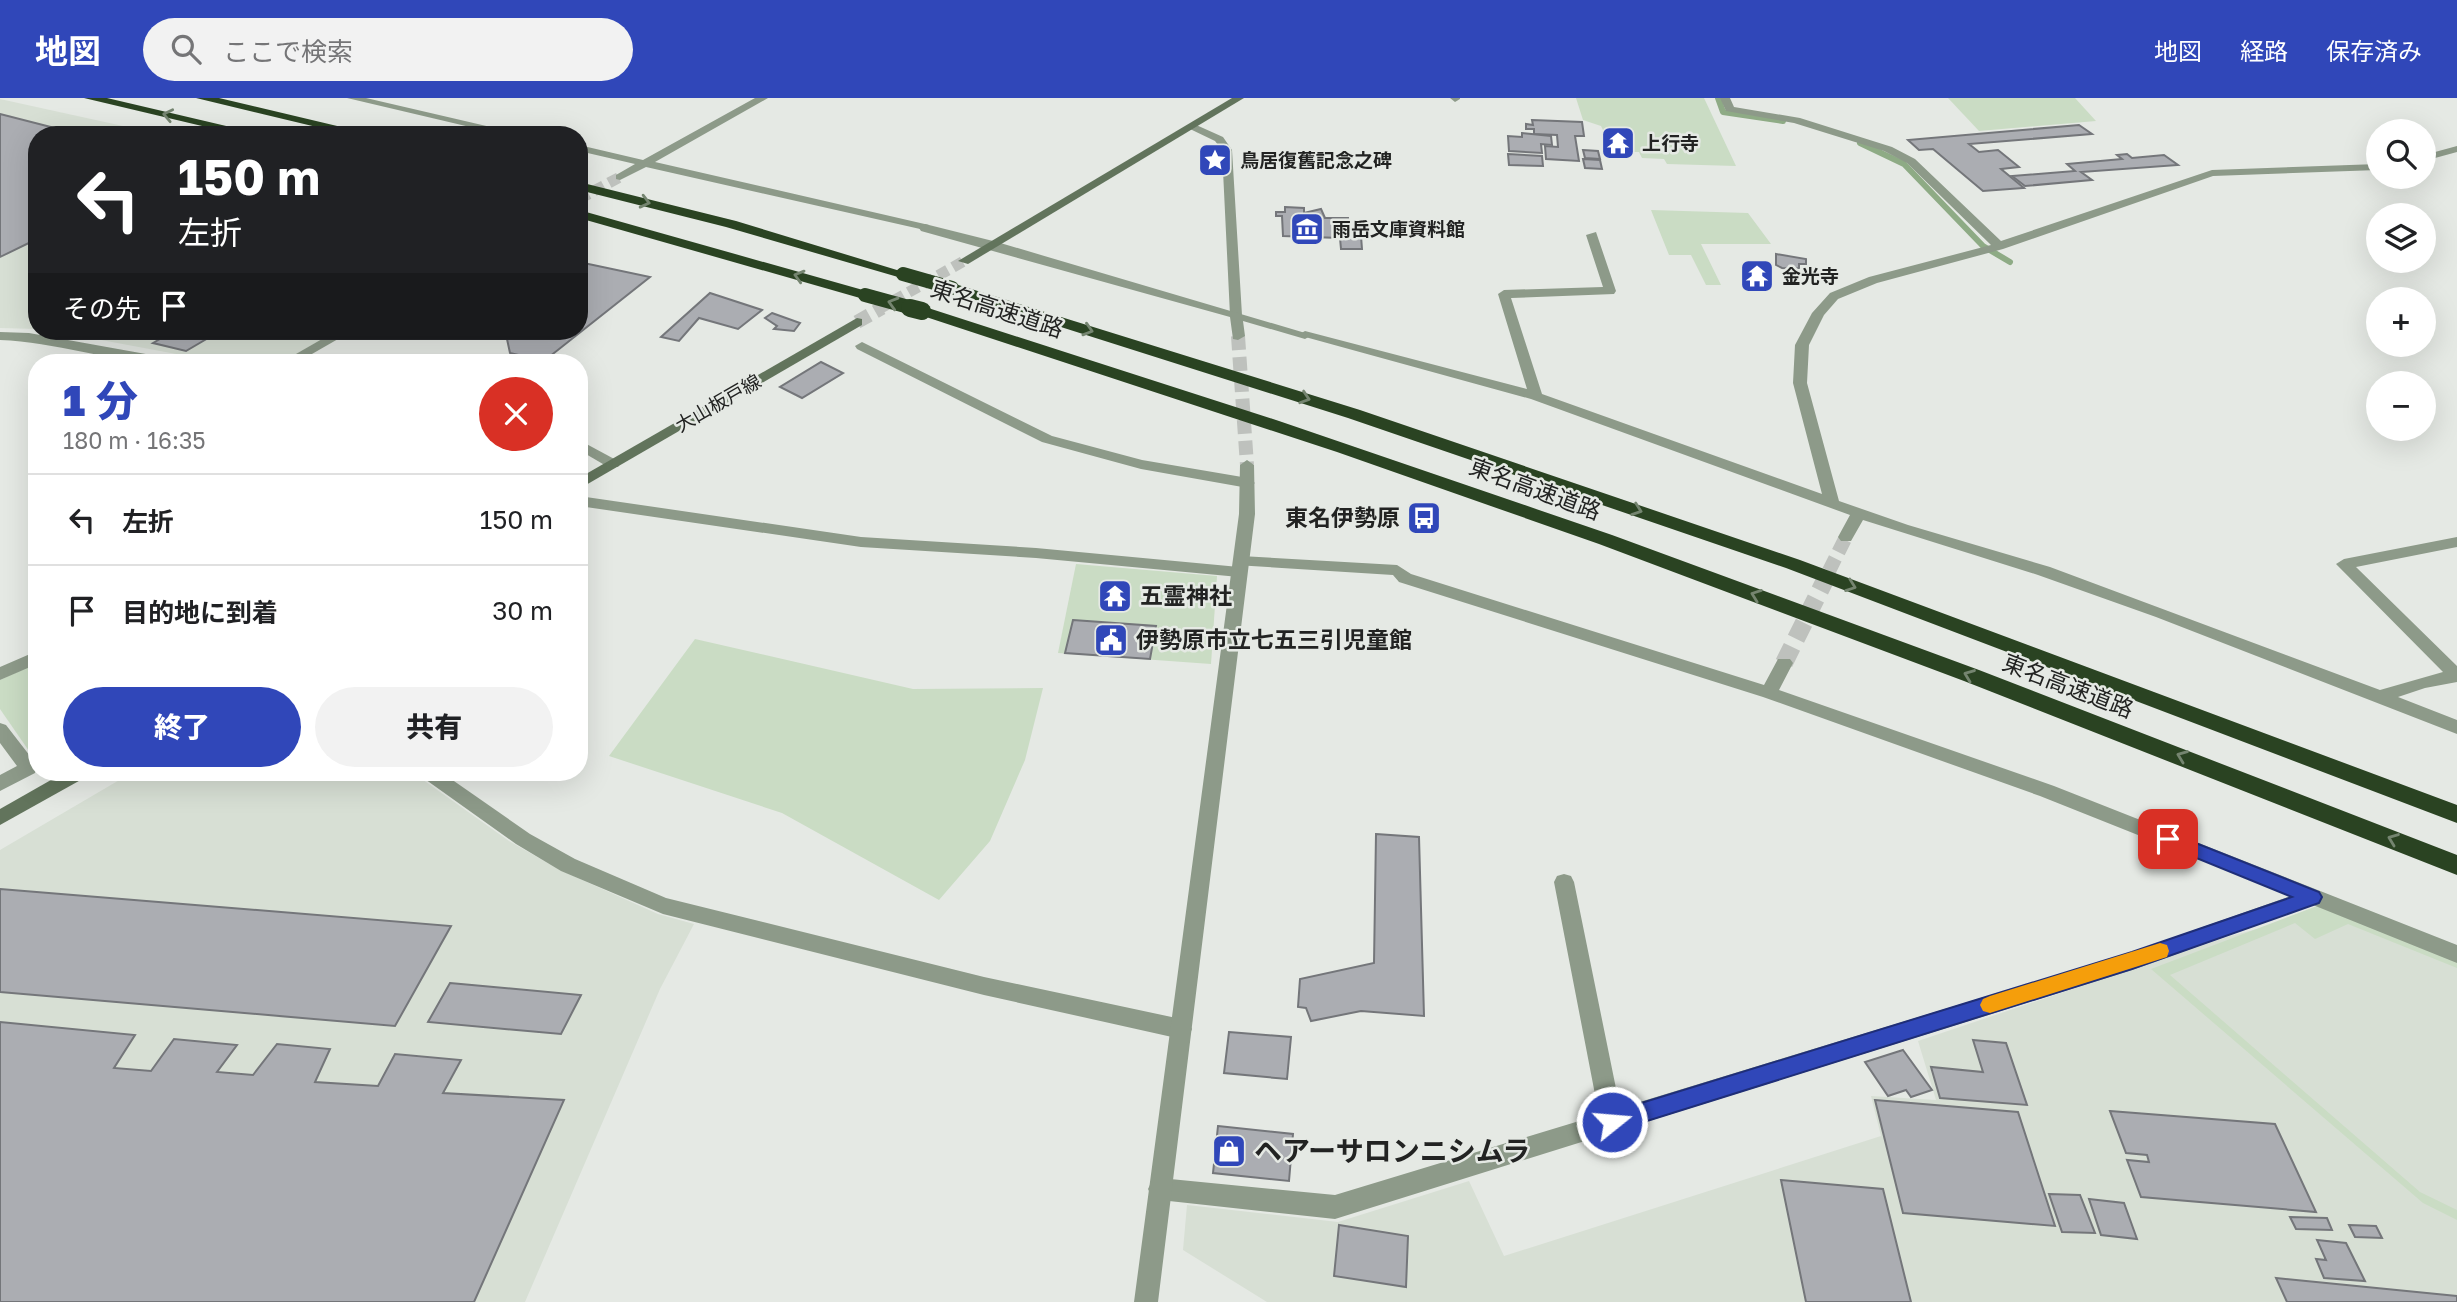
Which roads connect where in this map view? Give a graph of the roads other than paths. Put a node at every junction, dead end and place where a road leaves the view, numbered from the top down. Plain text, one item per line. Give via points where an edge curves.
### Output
1 (90, 98) edge
2 (202, 98) edge
3 (352, 98) edge
4 (763, 98) edge
5 (1239, 98) edge
6 (1725, 98) edge
7 (218, 126) edge
8 (328, 126) edge
9 (479, 126) edge
10 (1194, 127) junction
11 (2457, 149) edge
12 (588, 150) edge
13 (2436, 155) edge
14 (645, 162) junction
15 (2366, 167) edge
16 (620, 177) tunnel mouth
17 (588, 188) edge
18 (588, 217) edge
19 (1592, 235) dead end
20 (993, 245) junction
21 (1991, 249) junction
22 (964, 261) tunnel mouth
23 (1236, 315) junction
24 (857, 323) tunnel mouth
25 (0, 336) edge
26 (1238, 336) tunnel mouth
27 (28, 337) edge
28 (46, 340) edge
29 (329, 340) edge
30 (862, 346) dead end
31 (124, 354) edge
32 (303, 354) edge
33 (1536, 396) junction
34 (588, 449) edge
35 (613, 464) junction
36 (588, 479) edge
37 (1832, 502) junction
38 (588, 507) edge
39 (1859, 512) junction
40 (1846, 537) tunnel mouth
41 (2457, 542) edge
42 (1240, 566) junction
43 (28, 661) edge
44 (1784, 663) tunnel mouth
45 (0, 674) edge
46 (2457, 676) edge
47 (1769, 693) junction
48 (2379, 697) junction
49 (2457, 727) edge
50 (0, 730) edge
51 (28, 767) edge
52 (28, 769) edge
53 (64, 781) edge
54 (441, 781) edge
55 (0, 784) edge
56 (2457, 814) edge
57 (0, 818) edge
58 (2457, 864) edge
59 (1563, 882) dead end
60 (2313, 897) junction
61 (2457, 954) edge
62 (1181, 1029) junction
63 (1612, 1122) junction
64 (1160, 1189) junction
65 (1146, 1302) edge

7 -> 1 highway
2 - 8 highway
3 - 9 street
4 - 14 street
5 - 10 main road
6 - 21 street via 1730,109 1839,132 1911,160
10 - 20 main road
10 - 23 street via 1219,139 1227,150
11 - 13 street
12 - 14 street
14 - 16 street
14 - 20 street
15 - 21 street via 2212,173
17 -> 56 highway, 東名高速道路, bridge via 952,288 1354,414 1780,560
58 -> 18 highway, 東名高速道路, bridge via 1749,592 1320,440 922,311
19 - 33 street via 1610,291 1504,294
20 - 22 main road
20 - 23 street
21 - 37 street via 1852,287 1834,296 1818,313 1802,345 1800,383
23 - 26 street
23 - 33 street
24 - 35 main road, 大山板戸線
25 - 27 street
28 - 31 street
29 - 32 street
30 - 42 street via 1047,439 1140,464 1248,474
33 - 37 street
34 - 35 street
35 - 36 main road, 大山板戸線
37 - 39 street
38 - 42 street via 861,542
39 - 40 street
39 - 48 street via 2149,608
41 - 46 street via 2344,564
42 - 47 street via 1397,570 1405,578
42 - 62 street
43 - 45 street
44 - 47 street
46 - 48 street
47 - 60 street via 2047,791
48 - 49 street
50 - 51 street
52 - 55 street
53 - 57 main road
54 - 62 street via 568,865 663,906 984,986
59 - 63 street
60 - 61 street
60 - 63 street via 2119,965
62 - 64 street
63 - 64 street via 1335,1207
64 - 65 street

